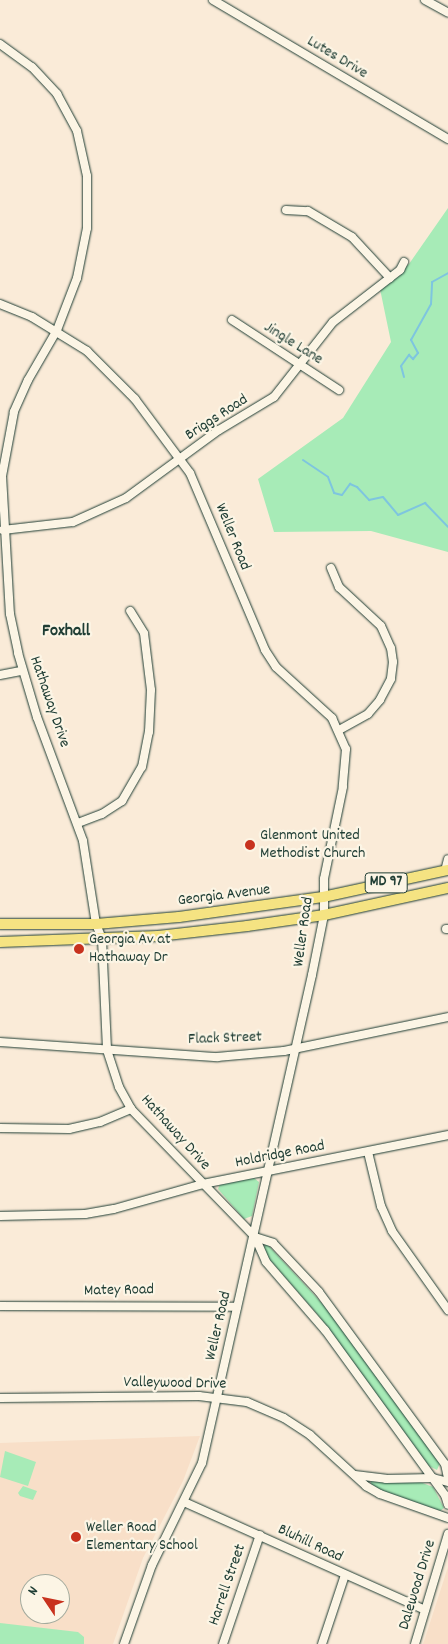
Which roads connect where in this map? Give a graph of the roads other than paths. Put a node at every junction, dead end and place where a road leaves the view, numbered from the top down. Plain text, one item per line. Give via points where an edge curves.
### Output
1 (213, 0) edge
2 (426, 0) edge
3 (448, 13) edge
4 (0, 44) edge
5 (448, 139) edge
6 (286, 210) dead end
7 (404, 262) dead end
8 (390, 278) junction
9 (0, 304) edge
10 (232, 320) dead end
11 (57, 330) junction
12 (300, 365) junction
13 (339, 390) dead end
14 (179, 460) junction
15 (3, 530) junction
16 (331, 568) dead end
17 (130, 611) dead end
18 (21, 671) junction
19 (0, 675) edge
20 (339, 730) junction
21 (78, 823) junction
22 (448, 859) edge
23 (446, 871) edge
24 (448, 888) edge
25 (324, 897) junction
26 (324, 915) junction
27 (0, 924) edge
28 (96, 924) junction
29 (102, 939) junction
30 (0, 942) edge
31 (448, 1018) edge
32 (0, 1042) edge
33 (295, 1048) junction
34 (107, 1050) junction
35 (131, 1108) junction
36 (0, 1128) edge
37 (448, 1135) edge
38 (368, 1152) junction
39 (269, 1170) junction
40 (203, 1184) junction
41 (0, 1216) edge
42 (255, 1237) junction
43 (0, 1306) edge
44 (237, 1307) junction
45 (448, 1310) edge
46 (218, 1397) junction
47 (0, 1398) edge
48 (355, 1474) junction
49 (433, 1478) junction
50 (448, 1478) edge
51 (448, 1482) edge
52 (184, 1502) junction
53 (448, 1505) edge
54 (448, 1518) edge
55 (448, 1534) edge
56 (260, 1535) junction
57 (345, 1575) junction
58 (425, 1610) junction
59 (124, 1644) edge
60 (223, 1644) edge
61 (322, 1644) edge
62 (415, 1644) edge

1 - 5 street, Lutes Drive
2 - 3 street
4 - 11 street, Hathaway Drive via 32,67 57,94 77,131 84,153 88,202 84,248 73,291
6 - 8 street via 308,211 352,237
7 - 8 street, Briggs Road
8 - 12 street, Briggs Road via 333,322
9 - 11 street, Weller Road
10 - 12 street, Jingle Lane
11 - 14 street, Weller Road via 117,378
11 - 15 street, Hathaway Drive via 14,412 2,476
12 - 13 street, Jingle Lane
12 - 14 street, Briggs Road via 274,397 219,430
14 - 15 street, Briggs Road via 126,498 95,514 54,526
14 - 20 street, Weller Road via 200,493 265,650 276,667 321,705
15 - 18 street, Hathaway Drive via 10,614
16 - 20 street via 339,587 381,626 391,648 392,662 391,679 380,700 368,714
17 - 21 street via 144,633 151,690 149,732 142,767 122,801 102,814
18 - 19 street
18 - 21 street, Hathaway Drive
20 - 25 street, Weller Road via 347,762 324,879
21 - 28 street, Hathaway Drive
22 - 23 street
23 - 25 main road, Georgia Avenue / MD 97
24 - 26 main road, Georgia Avenue / MD 97
25 - 26 street, Weller Road
25 - 28 main road, Georgia Avenue / MD 97 via 179,917
26 - 29 main road, Georgia Avenue / MD 97 via 247,926
26 - 33 street, Weller Road
27 - 28 main road, Georgia Avenue / MD 97
28 - 29 street, Hathaway Drive
29 - 30 main road, Georgia Avenue / MD 97
29 - 34 street, Hathaway Drive
31 - 33 street, Flack Street
32 - 34 street, Flack Street
33 - 34 street, Flack Street via 217,1057
33 - 39 street, Weller Road
34 - 35 street, Hathaway Drive via 119,1087
35 - 36 street via 100,1122 69,1129
35 - 40 street, Hathaway Drive
37 - 38 street, Holdridge Road
38 - 39 street, Holdridge Road
38 - 45 street via 381,1206 392,1231
39 - 40 street, Holdridge Road
39 - 42 street, Weller Road
40 - 41 street, Holdridge Road via 144,1202 85,1214
40 - 42 street, Hathaway Drive
42 - 44 street, Weller Road
42 - 49 street, Hathaway Drive via 266,1262 320,1323
42 - 50 street, Hathaway Drive via 273,1243 319,1292 445,1464
43 - 44 street, Matey Road
44 - 46 street, Weller Road
46 - 47 street, Valleywood Drive
46 - 48 street, Valleywood Drive via 247,1402 284,1418 310,1435
46 - 52 street, Weller Road via 202,1463
48 - 49 street
48 - 54 street, Valleywood Drive via 380,1494
49 - 51 street
49 - 53 street
52 - 56 street, Bluhill Road
52 - 59 street, Weller Road via 152,1565
55 - 58 street, Dalewood Drive
56 - 57 street, Bluhill Road
56 - 60 street, Harrell Street
57 - 58 street, Bluhill Road
57 - 61 street
58 - 62 street, Dalewood Drive

